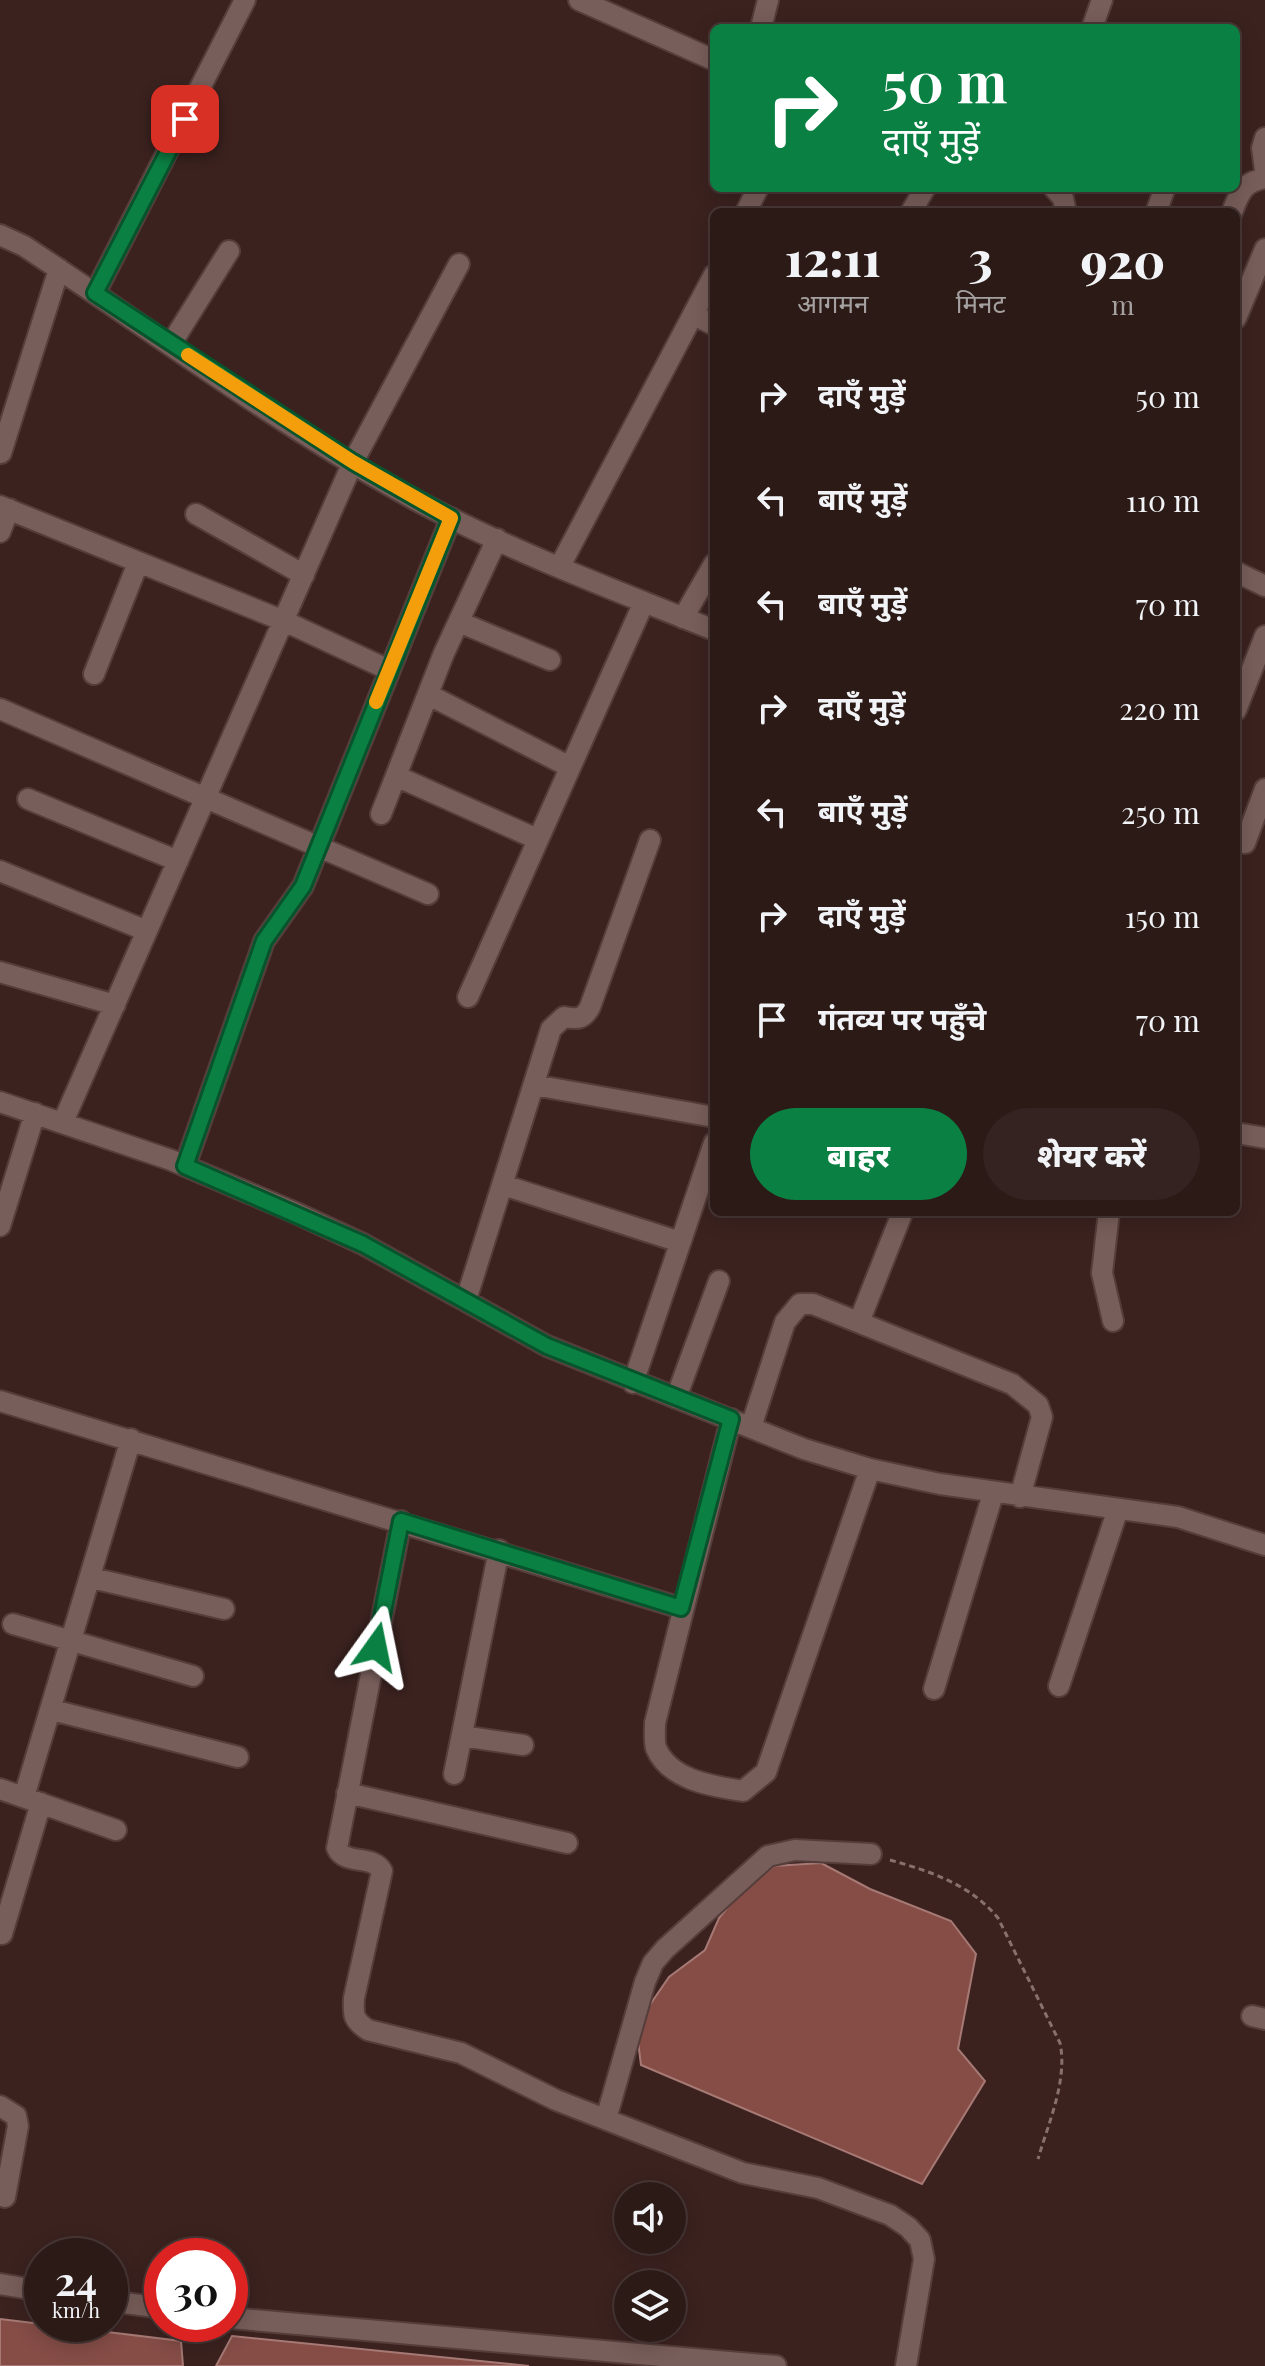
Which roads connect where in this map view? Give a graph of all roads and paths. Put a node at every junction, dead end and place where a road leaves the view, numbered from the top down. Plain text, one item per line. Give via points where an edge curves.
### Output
1 (245, 0) edge
2 (579, 0) edge
3 (768, 0) edge
4 (1102, 0) edge
5 (762, 24) edge
6 (1093, 24) edge
7 (710, 58) edge
8 (1265, 138) edge
9 (1265, 170) edge
10 (1265, 178) edge
11 (1240, 191) edge
12 (0, 235) edge
13 (1265, 249) edge
14 (229, 251) dead end
15 (459, 264) dead end
16 (59, 269) junction
17 (710, 283) edge
18 (95, 293) junction
19 (1240, 308) edge
20 (694, 315) junction
21 (710, 323) edge
22 (171, 344) junction
23 (1, 453) edge
24 (353, 462) junction
25 (5, 508) edge
26 (196, 514) dead end
27 (451, 518) junction
28 (0, 532) edge
29 (497, 539) junction
30 (138, 563) junction
31 (560, 566) junction
32 (710, 571) edge
33 (1240, 574) edge
34 (304, 575) junction
35 (1265, 586) edge
36 (644, 602) junction
37 (683, 618) junction
38 (284, 621) junction
39 (459, 622) junction
40 (710, 628) edge
41 (1265, 636) edge
42 (550, 660) dead end
43 (389, 670) junction
44 (94, 674) dead end
45 (429, 695) junction
46 (1240, 700) edge
47 (0, 709) edge
48 (570, 767) junction
49 (396, 776) junction
50 (1265, 789) edge
51 (207, 797) junction
52 (28, 799) dead end
53 (381, 814) dead end
54 (537, 839) junction
55 (650, 840) dead end
56 (1241, 841) edge
57 (318, 846) junction
58 (1265, 851) edge
59 (178, 861) junction
60 (0, 871) edge
61 (428, 894) dead end
62 (147, 931) junction
63 (0, 972) edge
64 (468, 997) dead end
65 (115, 1005) junction
66 (534, 1085) junction
67 (0, 1102) edge
68 (35, 1113) junction
69 (710, 1116) edge
70 (63, 1122) junction
71 (1240, 1134) edge
72 (1265, 1138) edge
73 (710, 1155) edge
74 (185, 1166) junction
75 (503, 1185) junction
76 (901, 1216) dead end
77 (1109, 1216) edge
78 (0, 1226) edge
79 (680, 1242) junction
80 (719, 1281) dead end
81 (466, 1300) junction
82 (1113, 1321) dead end
83 (859, 1322) junction
84 (633, 1383) junction
85 (676, 1398) junction
86 (0, 1401) edge
87 (731, 1419) junction
88 (751, 1427) junction
89 (131, 1439) junction
90 (870, 1469) junction
91 (993, 1494) junction
92 (1020, 1497) junction
93 (1118, 1509) junction
94 (401, 1521) junction
95 (1265, 1545) edge
96 (499, 1550) junction
97 (92, 1578) junction
98 (681, 1608) junction
99 (224, 1609) dead end
100 (13, 1624) dead end
101 (72, 1643) junction
102 (193, 1676) dead end
103 (1059, 1686) dead end
104 (934, 1689) dead end
105 (52, 1710) junction
106 (462, 1736) junction
107 (523, 1745) dead end
108 (238, 1757) dead end
109 (454, 1774) dead end
110 (0, 1789) edge
111 (347, 1793) junction
112 (33, 1800) junction
113 (116, 1830) dead end
114 (567, 1843) dead end
115 (871, 1854) joint
116 (2, 1934) dead end
117 (0, 2106) edge
118 (606, 2119) junction
119 (1038, 2159) dead end
120 (5, 2197) dead end
121 (0, 2284) edge
122 (24, 2288) edge
123 (248, 2320) edge
124 (776, 2366) edge
125 (906, 2366) edge

1 - 18 street
2 - 7 street
3 - 5 street
4 - 6 street
8 - 9 street
10 - 11 street via 1250,180
12 - 16 street
13 - 19 street
14 - 22 street
15 - 24 street
16 - 18 street
16 - 23 street
17 - 20 street
18 - 22 street
20 - 21 street
20 - 31 street
22 - 24 street
24 - 27 street
24 - 34 street
25 - 28 street
25 - 30 street
26 - 34 street
27 - 29 street
27 - 43 street
29 - 31 street
29 - 39 street
30 - 38 street
30 - 44 street
31 - 36 street
32 - 37 street
33 - 35 street
34 - 38 street
36 - 37 street
36 - 48 street
37 - 40 street
38 - 43 street
38 - 51 street
39 - 42 street
39 - 45 street
41 - 46 street
43 - 57 street
45 - 48 street
45 - 49 street
47 - 51 street
48 - 54 street
49 - 53 street
49 - 54 street
50 - 56 street
51 - 57 street
51 - 59 street
52 - 59 street
54 - 64 street
55 - 66 street via 590,1007 579,1019 557,1021
56 - 58 street
57 - 61 street
57 - 74 street via 303,886 264,941
59 - 62 street
60 - 62 street
62 - 65 street
63 - 65 street
65 - 70 street
66 - 69 street
66 - 75 street
67 - 68 street
68 - 70 street
68 - 78 street
70 - 74 street
71 - 72 street
73 - 79 street
74 - 81 street via 363,1244
75 - 79 street
75 - 81 street
76 - 83 street
77 - 82 street via 1102,1273
79 - 84 street
80 - 85 street
81 - 84 street via 547,1346
83 - 88 street via 813,1304 793,1310
83 - 92 street via 1012,1384 1038,1405 1042,1417
84 - 85 street
85 - 87 street
86 - 89 street
87 - 88 street
87 - 98 street
88 - 90 street
89 - 94 street
89 - 97 street
90 - 91 street
90 - 98 street via 766,1772 743,1791 700,1784 671,1767 656,1747 655,1723
91 - 92 street
91 - 104 street
92 - 93 street
93 - 95 street via 1178,1517
93 - 103 street
94 - 96 street
94 - 111 street
96 - 98 street
96 - 106 street
97 - 99 street
97 - 101 street
100 - 101 street
101 - 102 street
101 - 105 street
105 - 108 street
105 - 112 street
106 - 107 street
106 - 109 street
110 - 112 street
111 - 114 street
111 - 118 street via 339,1853 375,1863 382,1871 354,1998 356,2022 368,2030 461,2053
112 - 113 street
112 - 116 street
115 - 118 street via 795,1850 768,1856 665,1949 645,1982
115 - 119 path via 959,1886 984,1900 998,1918 1063,2059
117 - 120 street via 16,2116 18,2126
118 - 125 street via 759,2178 818,2188 908,2227 920,2240 924,2259
121 - 122 street
123 - 124 street

